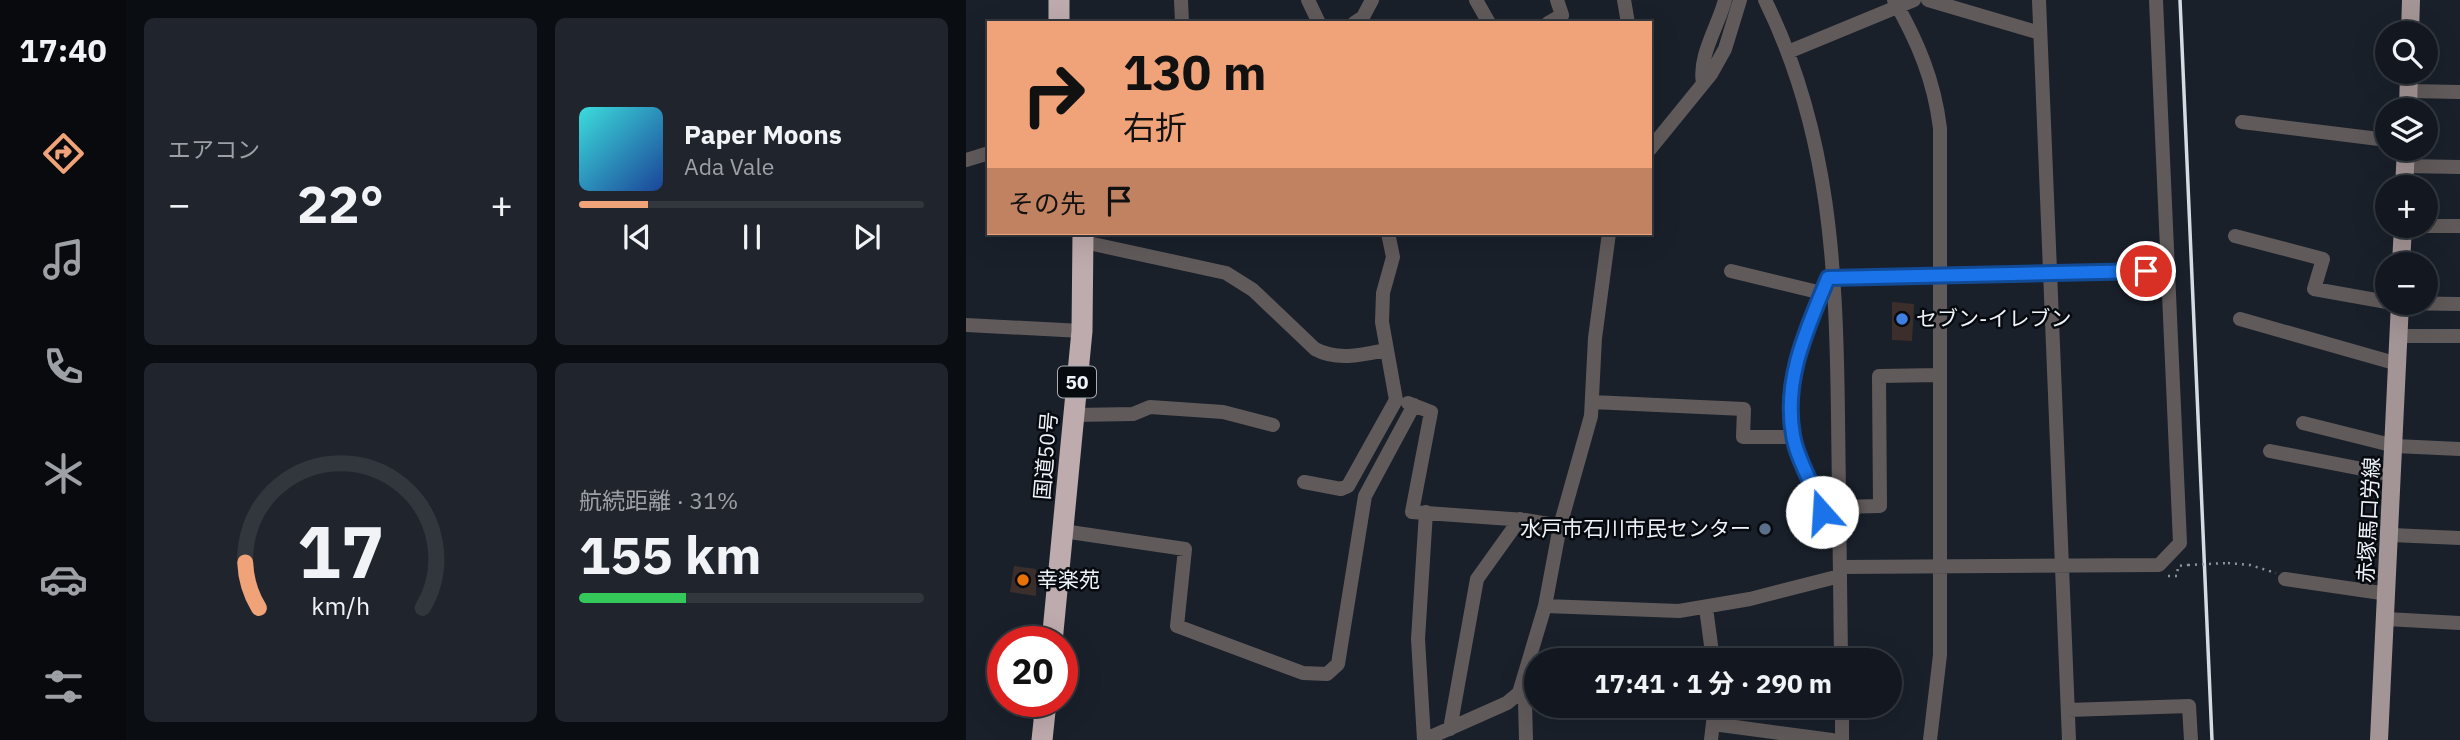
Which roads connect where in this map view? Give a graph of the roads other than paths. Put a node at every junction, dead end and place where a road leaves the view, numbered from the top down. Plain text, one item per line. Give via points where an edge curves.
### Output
1 (1059, 0) edge
2 (1181, 0) edge
3 (1308, 0) edge
4 (1372, 0) edge
5 (1476, 0) edge
6 (1557, 0) edge
7 (1624, 0) edge
8 (1725, 0) edge
9 (1740, 0) edge
10 (1765, 0) edge
11 (1914, 0) edge
12 (1928, 0) edge
13 (2039, 0) edge
14 (2157, 0) edge
15 (2411, 0) edge
16 (1896, 3) edge
17 (1059, 21) edge
18 (1182, 21) edge
19 (1318, 21) edge
20 (1357, 21) edge
21 (1488, 21) edge
22 (1552, 21) edge
23 (1628, 21) edge
24 (2410, 21) edge
25 (2040, 33) junction
26 (1788, 52) junction
27 (1703, 83) junction
28 (2409, 84) edge
29 (2409, 91) junction
30 (2460, 92) edge
31 (2409, 98) edge
32 (2242, 122) dead end
33 (2375, 139) edge
34 (1652, 147) edge
35 (987, 154) edge
36 (2424, 161) edge
37 (967, 162) edge
38 (2460, 167) edge
39 (2438, 226) edge
40 (2460, 226) edge
41 (1388, 235) edge
42 (1609, 235) edge
43 (2235, 236) dead end
44 (1083, 237) edge
45 (2169, 270) junction
46 (1731, 271) dead end
47 (2050, 272) junction
48 (1941, 276) junction
49 (1835, 278) junction
50 (1822, 293) junction
51 (2375, 300) edge
52 (2438, 304) edge
53 (2460, 304) edge
54 (2396, 315) edge
55 (2240, 319) dead end
56 (966, 325) edge
57 (1082, 331) junction
58 (2399, 336) junction
59 (2460, 336) edge
60 (1386, 350) junction
61 (2398, 364) junction
62 (1940, 374) junction
63 (1396, 400) junction
64 (1592, 402) junction
65 (1414, 405) junction
66 (1074, 415) junction
67 (2304, 423) dead end
68 (1273, 425) dead end
69 (1793, 437) junction
70 (2395, 446) junction
71 (2460, 449) edge
72 (2270, 450) dead end
73 (2393, 475) junction
74 (1304, 482) dead end
75 (1839, 507) junction
76 (1426, 512) junction
77 (1520, 519) junction
78 (1560, 526) junction
79 (1840, 530) junction
80 (1063, 531) junction
81 (2391, 535) junction
82 (2460, 538) edge
83 (2061, 565) junction
84 (1941, 566) junction
85 (1840, 571) junction
86 (2285, 579) road end
87 (2388, 594) junction
88 (1545, 606) junction
89 (1706, 608) junction
90 (2386, 619) junction
91 (2460, 624) edge
92 (1054, 626) edge
93 (1711, 648) edge
94 (1841, 648) edge
95 (1519, 692) junction
96 (2068, 710) junction
97 (1044, 717) edge
98 (1713, 718) edge
99 (1842, 718) edge
100 (1713, 724) junction
101 (1450, 729) junction
102 (1042, 740) edge
103 (1424, 740) edge
104 (1526, 740) edge
105 (1711, 740) edge
106 (1832, 740) edge
107 (1842, 740) edge
108 (1930, 740) edge
109 (2069, 740) edge
110 (2191, 740) edge
111 (2379, 740) edge

1 - 17 highway
2 - 18 street
3 - 19 street
4 - 20 street
5 - 21 street
6 - 22 street via 1562,16
7 - 23 street
8 - 27 street via 1700,67
9 - 27 street via 1725,49
10 - 26 street
11 - 16 street
12 - 25 street
13 - 25 street
14 - 45 street
15 - 24 main road
16 - 26 street
16 - 48 street via 1922,50 1936,101
25 - 47 street
26 - 49 street via 1825,186
27 - 34 street
28 - 29 main road
29 - 30 street
29 - 31 main road
32 - 33 street
35 - 37 street
36 - 38 street
39 - 40 street
41 - 60 street via 1393,257 1383,293
42 - 64 street
43 - 51 street via 2323,259 2314,289
44 - 57 highway, 国道50号 / 50
44 - 60 street via 1227,273 1326,355
45 - 47 street
45 - 83 street via 2180,543 2159,565
46 - 50 street
47 - 48 street
47 - 83 street
48 - 49 street
48 - 62 street
49 - 50 street via 1828,278
49 - 75 street
50 - 69 street via 1797,352 1791,402
52 - 53 street
54 - 58 main road, 赤塚馬口労線
55 - 61 street
56 - 57 street
57 - 66 highway, 国道50号 / 50
58 - 59 street
58 - 61 main road, 赤塚馬口労線
60 - 63 street
61 - 70 main road, 赤塚馬口労線
62 - 75 street via 1879,376 1881,506
62 - 84 street
63 - 65 street
63 - 74 street via 1348,486 1341,489
64 - 69 street via 1744,409 1742,437
64 - 78 street via 1583,455
65 - 76 street via 1431,412 1412,512
65 - 80 street via 1365,496 1338,664 1327,674 1303,673 1177,626 1185,549
66 - 68 street via 1133,414 1150,407 1223,412
66 - 80 highway, 国道50号 / 50
67 - 70 street
69 - 79 street via 1826,529
70 - 71 street
70 - 73 main road, 赤塚馬口労線
72 - 73 street
73 - 81 main road, 赤塚馬口労線
75 - 79 street
76 - 77 street
76 - 103 street via 1418,639
77 - 78 street
77 - 101 street via 1477,579
78 - 88 street
79 - 85 street
80 - 92 highway, 国道50号 / 50
81 - 82 street
81 - 87 main road, 赤塚馬口労線
83 - 84 street
83 - 96 street
84 - 85 street
84 - 108 street via 1940,655
85 - 89 street
85 - 94 street
86 - 87 street
87 - 90 main road, 赤塚馬口労線
88 - 89 street
88 - 95 street
89 - 93 street
90 - 91 street
90 - 111 main road, 赤塚馬口労線
95 - 101 street via 1507,703
95 - 104 street via 1525,702
96 - 109 street
96 - 110 street via 2189,706
97 - 102 highway
98 - 100 street
99 - 107 street
100 - 105 street
100 - 106 street
101 - 103 street

